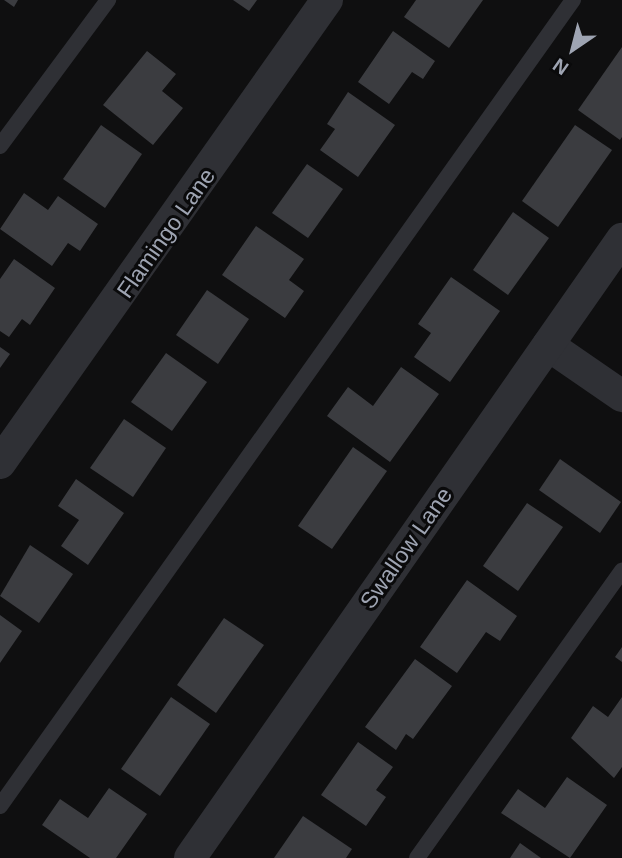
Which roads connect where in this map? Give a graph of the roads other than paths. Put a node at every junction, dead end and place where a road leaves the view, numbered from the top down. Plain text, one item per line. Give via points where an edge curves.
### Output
1 (108, 0) edge
2 (327, 0) edge
3 (573, 0) edge
4 (0, 146) edge
5 (622, 239) edge
6 (548, 345) junction
7 (622, 396) edge
8 (0, 463) edge
9 (622, 572) edge
10 (0, 806) edge
11 (194, 857) edge
12 (417, 858) edge

1 - 4 lane
2 - 8 street, Flamingo Lane
3 - 10 lane
5 - 6 street, Swallow Lane
6 - 7 street
6 - 11 street, Swallow Lane
9 - 12 lane

